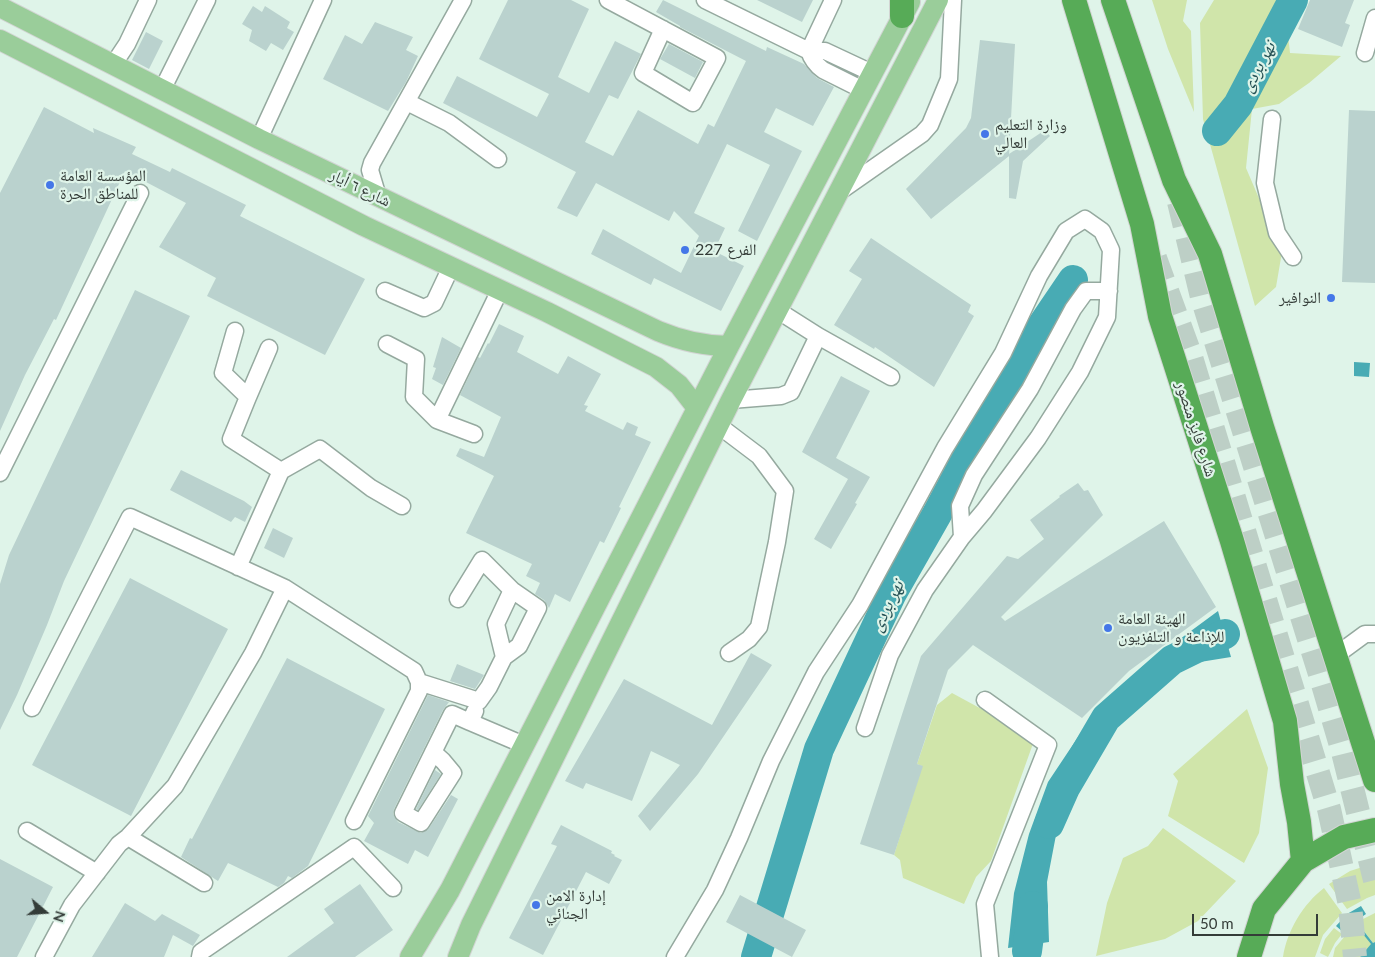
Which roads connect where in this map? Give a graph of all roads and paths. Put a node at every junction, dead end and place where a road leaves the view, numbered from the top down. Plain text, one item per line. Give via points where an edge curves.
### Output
1 (148, 0) edge
2 (207, 0) edge
3 (323, 0) edge
4 (463, 0) edge
5 (608, 0) edge
6 (705, 0) edge
7 (833, 0) edge
8 (938, 0) edge
9 (953, 0) edge
10 (1074, 0) edge
11 (1113, 0) edge
12 (905, 5) edge
13 (0, 7) edge
14 (1375, 18) edge
15 (663, 29) junction
16 (0, 40) edge
17 (809, 51) junction
18 (1365, 53) dead end
19 (113, 65) junction
20 (868, 82) junction
21 (162, 90) junction
22 (407, 102) junction
23 (216, 117) junction
24 (1272, 119) dead end
25 (260, 139) junction
26 (203, 142) junction
27 (498, 159) dead end
28 (839, 192) junction
29 (140, 193) dead end
30 (378, 197) junction
31 (364, 226) junction
32 (1293, 257) dead end
33 (451, 267) junction
34 (560, 284) junction
35 (500, 290) junction
36 (384, 291) dead end
37 (1109, 291) junction
38 (777, 310) junction
39 (547, 312) junction
40 (234, 331) dead end
41 (818, 336) junction
42 (387, 344) dead end
43 (729, 346) junction
44 (269, 348) dead end
45 (891, 378) dead end
46 (248, 397) junction
47 (731, 400) junction
48 (697, 408) junction
49 (437, 420) junction
50 (718, 425) junction
51 (474, 434) dead end
52 (281, 471) junction
53 (0, 472) edge
54 (402, 506) dead end
55 (962, 537) junction
56 (238, 567) junction
57 (285, 588) junction
58 (512, 590) junction
59 (458, 599) dead end
60 (1375, 634) edge
61 (729, 653) dead end
62 (1335, 656) junction
63 (504, 657) junction
64 (419, 682) junction
65 (984, 700) dead end
66 (479, 701) junction
67 (32, 708) dead end
68 (470, 722) junction
69 (864, 728) dead end
70 (524, 745) junction
71 (433, 752) dead end
72 (1375, 780) edge
73 (354, 821) dead end
74 (1375, 830) edge
75 (27, 831) dead end
76 (128, 837) junction
77 (1303, 861) junction
78 (97, 873) junction
79 (204, 883) dead end
80 (394, 888) dead end
81 (44, 957) edge
82 (200, 957) edge
83 (410, 957) edge
84 (458, 957) edge
85 (675, 957) edge
86 (990, 957) edge
87 (1249, 957) edge

1 - 19 lane
2 - 21 lane
3 - 25 lane
4 - 22 lane
5 - 15 lane
6 - 17 lane
7 - 17 lane
8 - 28 main road
9 - 28 lane via 950,79 930,125 922,134
10 - 77 highway, شارع فايز منصور via 1142,224 1160,316 1285,721
11 - 62 highway via 1174,180 1210,254
12 - 20 main road
13 - 19 main road, شارع ٦ أيار
14 - 18 lane
15 - 15 lane via 717,58 693,103 643,73
16 - 26 main road, شارع ٦ أيار
17 - 20 lane via 825,51
19 - 21 main road, شارع ٦ أيار
20 - 43 main road
21 - 23 main road, شارع ٦ أيار
22 - 27 lane via 449,123
22 - 30 lane via 372,163 370,170
23 - 25 main road, شارع ٦ أيار
23 - 26 main road
24 - 32 lane via 1265,183 1277,232
25 - 30 main road, شارع ٦ أيار
26 - 31 main road, شارع ٦ أيار
28 - 38 main road
29 - 53 lane
30 - 31 main road
30 - 34 main road, شارع ٦ أيار
31 - 33 main road, شارع ٦ أيار
33 - 35 main road, شارع ٦ أيار
33 - 36 lane via 434,302 424,308
34 - 39 main road
34 - 43 main road, شارع ٦ أيار via 672,337 700,344
35 - 39 main road, شارع ٦ أيار
35 - 49 lane
37 - 55 lane via 1107,317 1080,372 1038,438
37 - 55 lane via 1086,291 1073,309 1030,389 974,475 960,506
37 - 85 lane via 1112,250 1102,231 1085,220 1066,231 1039,276 1003,353 945,448 860,605 816,672 771,761 715,890
38 - 41 lane
38 - 47 main road
39 - 48 main road, شارع ٦ أيار via 656,367 679,385
40 - 46 lane via 224,373
41 - 45 lane
41 - 47 lane via 792,392 781,396
42 - 49 lane via 416,359 414,398
43 - 48 main road
44 - 46 lane
46 - 52 lane via 231,439
47 - 50 main road
48 - 70 main road
49 - 51 lane
50 - 61 lane via 758,456 785,491 758,627 749,639
50 - 84 main road via 475,916
52 - 54 lane via 320,449 371,488
52 - 56 lane
55 - 69 lane via 925,590 890,655
56 - 57 lane
56 - 67 lane via 130,517
57 - 64 lane via 414,671
57 - 76 lane via 253,653 176,786
58 - 59 lane via 482,560
58 - 63 lane via 496,624
58 - 63 lane via 538,608 520,646
60 - 62 lane via 1365,634
62 - 72 highway
63 - 66 lane
64 - 66 lane
64 - 73 lane via 419,692
65 - 86 lane via 1048,745 985,904
66 - 68 lane
68 - 70 lane
68 - 71 lane via 452,714
70 - 83 main road via 450,890
74 - 77 highway via 1344,838
75 - 78 lane
76 - 78 lane
76 - 79 lane
77 - 87 highway via 1264,908
78 - 81 lane via 72,905
80 - 82 lane via 354,847 201,952

